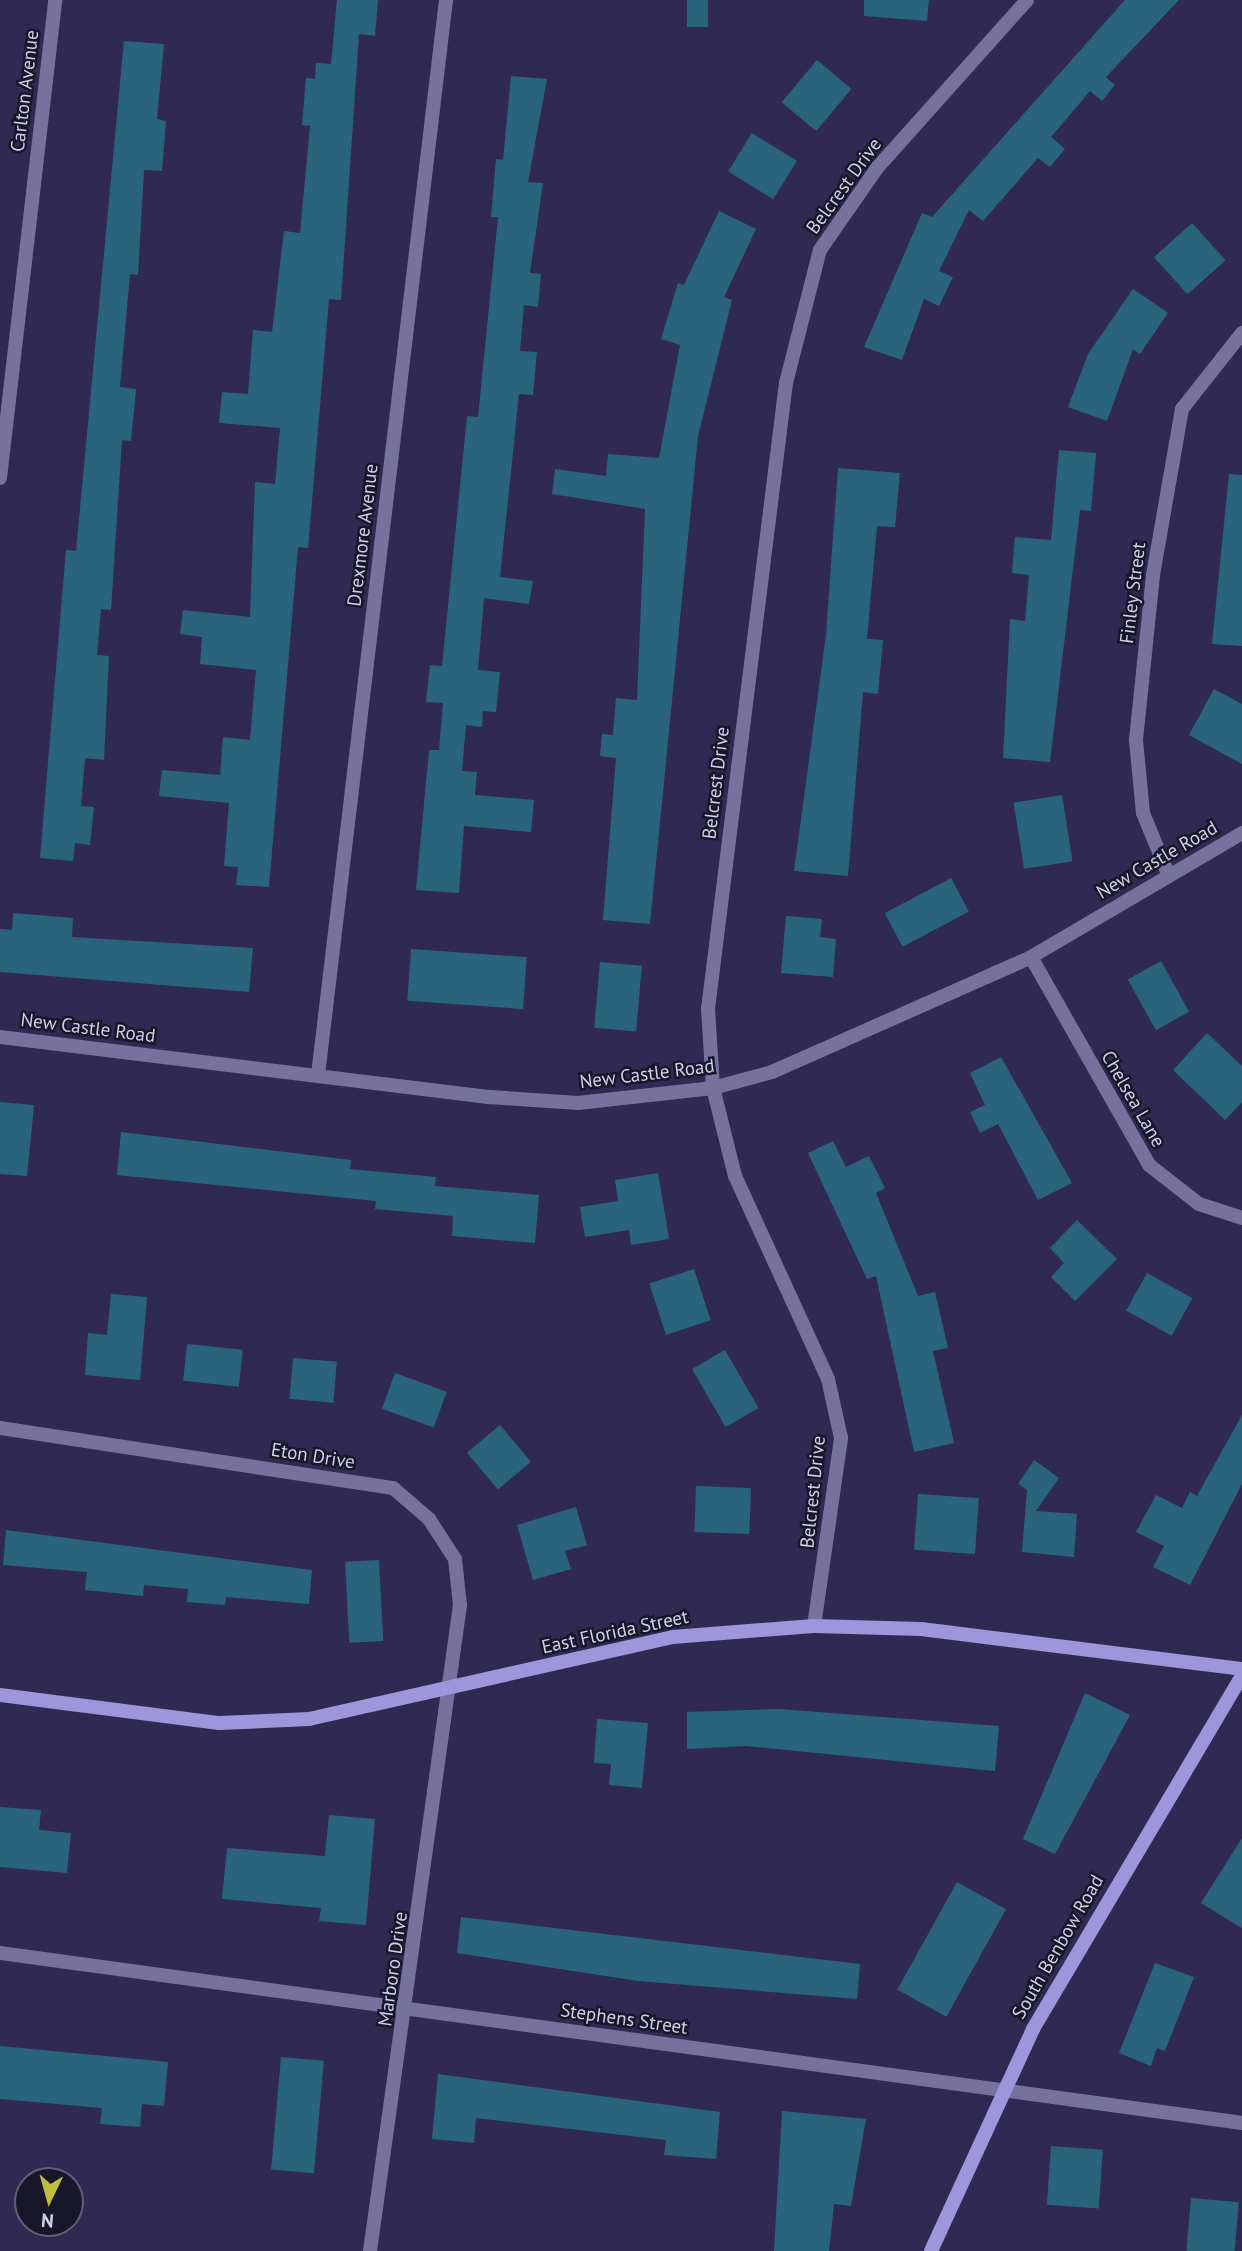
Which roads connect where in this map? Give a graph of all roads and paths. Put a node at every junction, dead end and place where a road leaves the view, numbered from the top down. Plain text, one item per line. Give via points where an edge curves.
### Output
1 (55, 0) edge
2 (446, 0) edge
3 (1027, 0) edge
4 (1242, 333) edge
5 (0, 478) edge
6 (1242, 833) edge
7 (1168, 874) junction
8 (1031, 957) junction
9 (0, 1037) edge
10 (317, 1075) junction
11 (713, 1088) junction
12 (1242, 1218) edge
13 (0, 1428) edge
14 (814, 1626) junction
15 (1242, 1669) edge
16 (1242, 1675) edge
17 (448, 1692) junction
18 (0, 1695) edge
19 (0, 1953) edge
20 (408, 2007) junction
21 (1001, 2090) junction
22 (1242, 2123) edge
23 (370, 2251) edge
24 (931, 2251) edge

1 - 5 street, Carlton Avenue
2 - 10 street, Drexmore Avenue
3 - 11 street, Belcrest Drive via 877,168 820,250 805,294 786,383 709,995
4 - 7 street, Finley Street via 1182,409 1153,575 1136,740 1143,813
6 - 7 street, New Castle Road
7 - 8 street, New Castle Road
8 - 11 street, New Castle Road via 772,1072
8 - 12 street, Chelsea Lane via 1149,1165 1199,1204
9 - 10 street, New Castle Road
10 - 11 street, New Castle Road via 578,1103
11 - 14 street, Belcrest Drive via 736,1176 828,1379 841,1438
13 - 17 street, Eton Drive via 393,1488 429,1519 455,1559 460,1605
14 - 15 main road, East Florida Street via 921,1629
14 - 17 main road, East Florida Street via 673,1637
16 - 21 main road, South Benbow Road
17 - 18 main road, East Florida Street via 309,1719 219,1723
17 - 20 street, Marboro Drive
19 - 20 street, Stephens Street
20 - 21 street, Stephens Street
20 - 23 street, Marboro Drive
21 - 22 street, Stephens Street
21 - 24 main road, South Benbow Road

